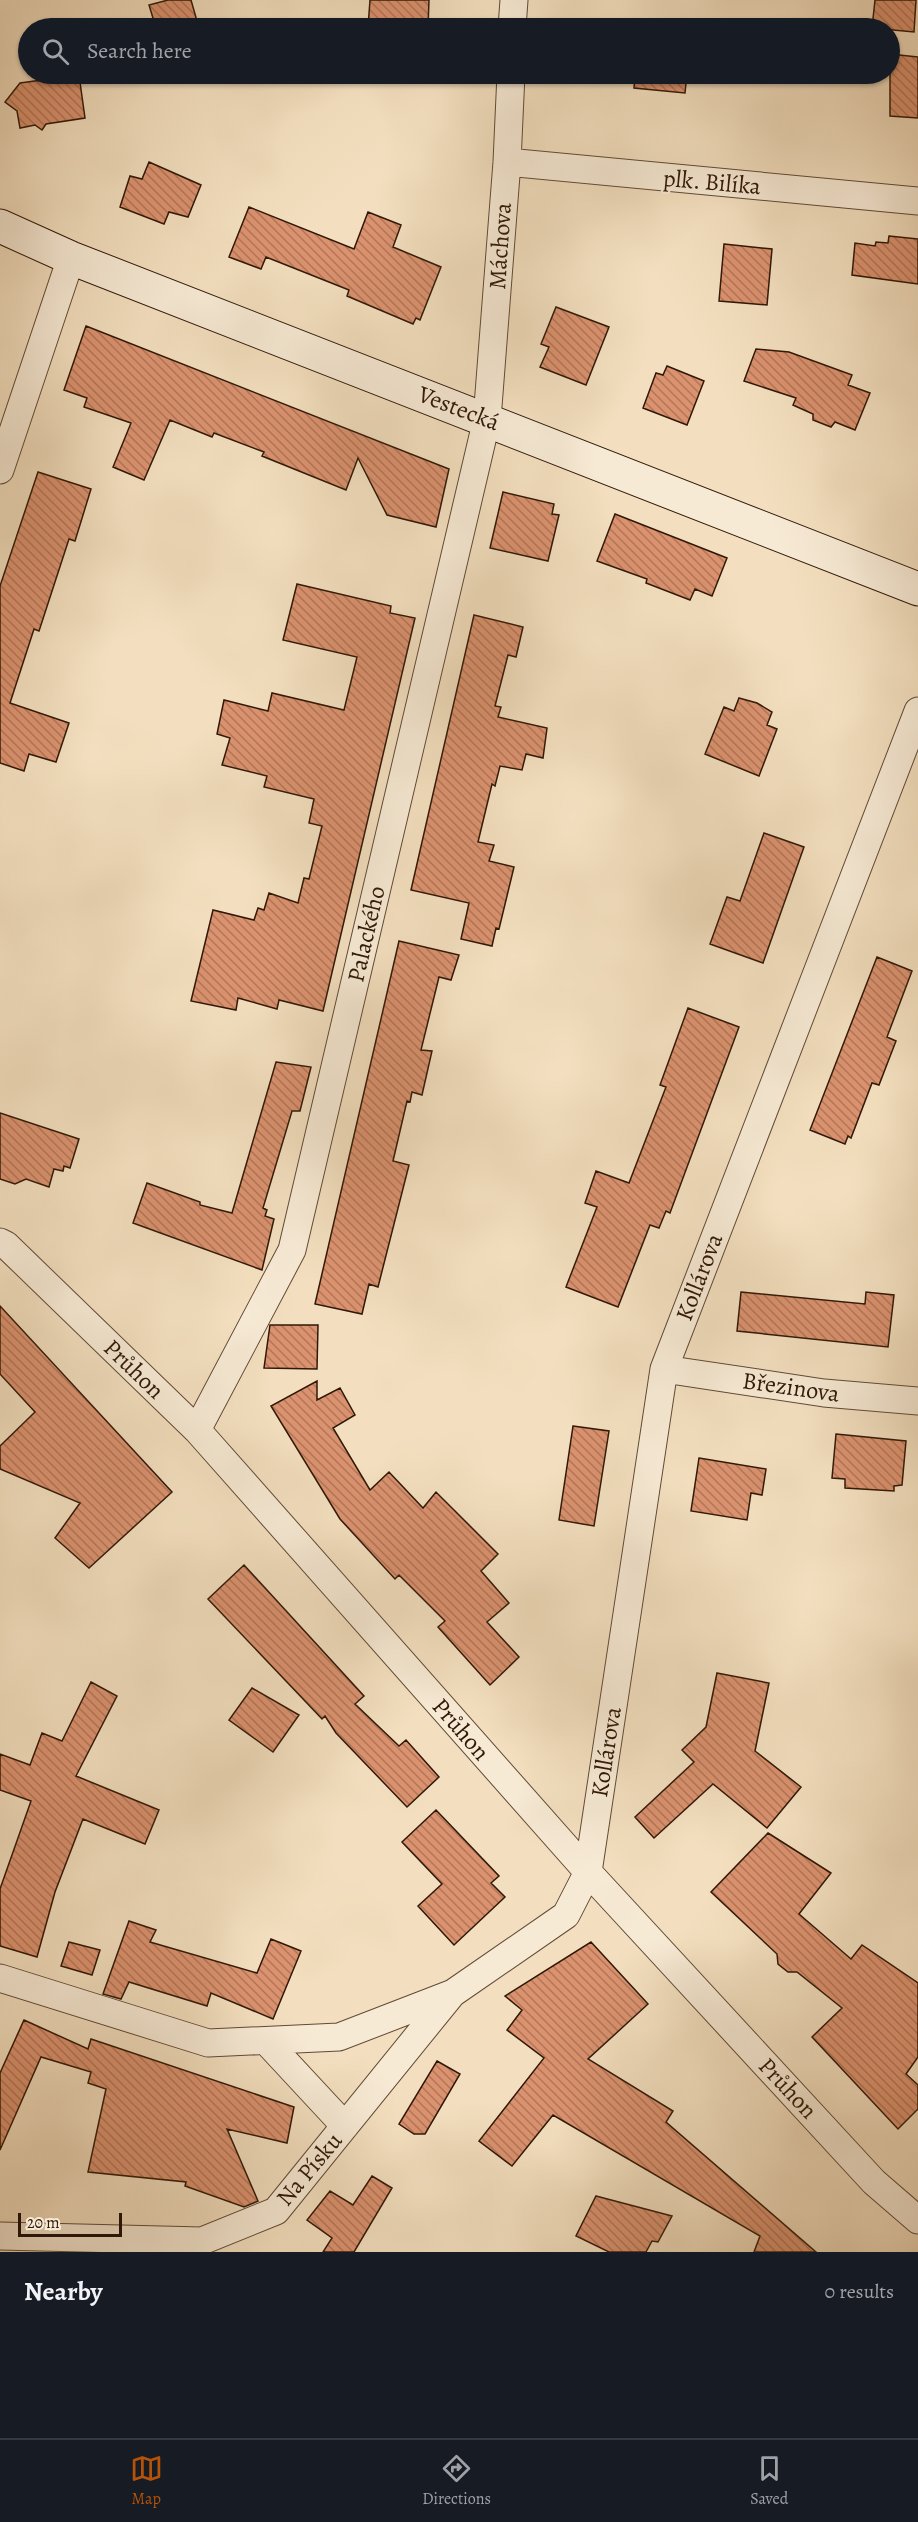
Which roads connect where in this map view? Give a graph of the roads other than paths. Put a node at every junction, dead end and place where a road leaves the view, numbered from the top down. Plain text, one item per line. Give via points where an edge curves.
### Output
1 (514, 0) edge
2 (513, 18) edge
3 (510, 84) edge
4 (507, 162) junction
5 (918, 201) edge
6 (0, 226) edge
7 (70, 258) junction
8 (487, 419) junction
9 (0, 470) edge
10 (918, 589) edge
11 (918, 711) edge
12 (0, 1242) edge
13 (664, 1369) junction
14 (918, 1401) edge
15 (197, 1430) junction
16 (588, 1872) junction
17 (0, 1978) edge
18 (453, 1993) junction
19 (266, 2041) junction
20 (345, 2126) junction
21 (918, 2220) edge
22 (0, 2236) edge

1 - 2 street
3 - 4 street, Máchova
4 - 5 street, plk. Bilíka
4 - 8 street, Máchova
6 - 7 street, Vestecká
7 - 8 street, Vestecká
7 - 9 street
8 - 10 street, Vestecká
8 - 15 street, Palackého via 292,1250
11 - 13 street, Kollárova
12 - 15 street, Průhon
13 - 14 street, Březinova via 824,1393
13 - 16 street, Kollárova
15 - 16 street, Průhon
16 - 18 street, Na Písku via 566,1915
16 - 21 street, Průhon via 874,2182
17 - 19 street, Na Písku via 208,2043
18 - 19 street, Na Písku via 339,2037
18 - 20 street, Na Písku
19 - 20 street
20 - 22 street, Na Písku via 276,2211 202,2241

